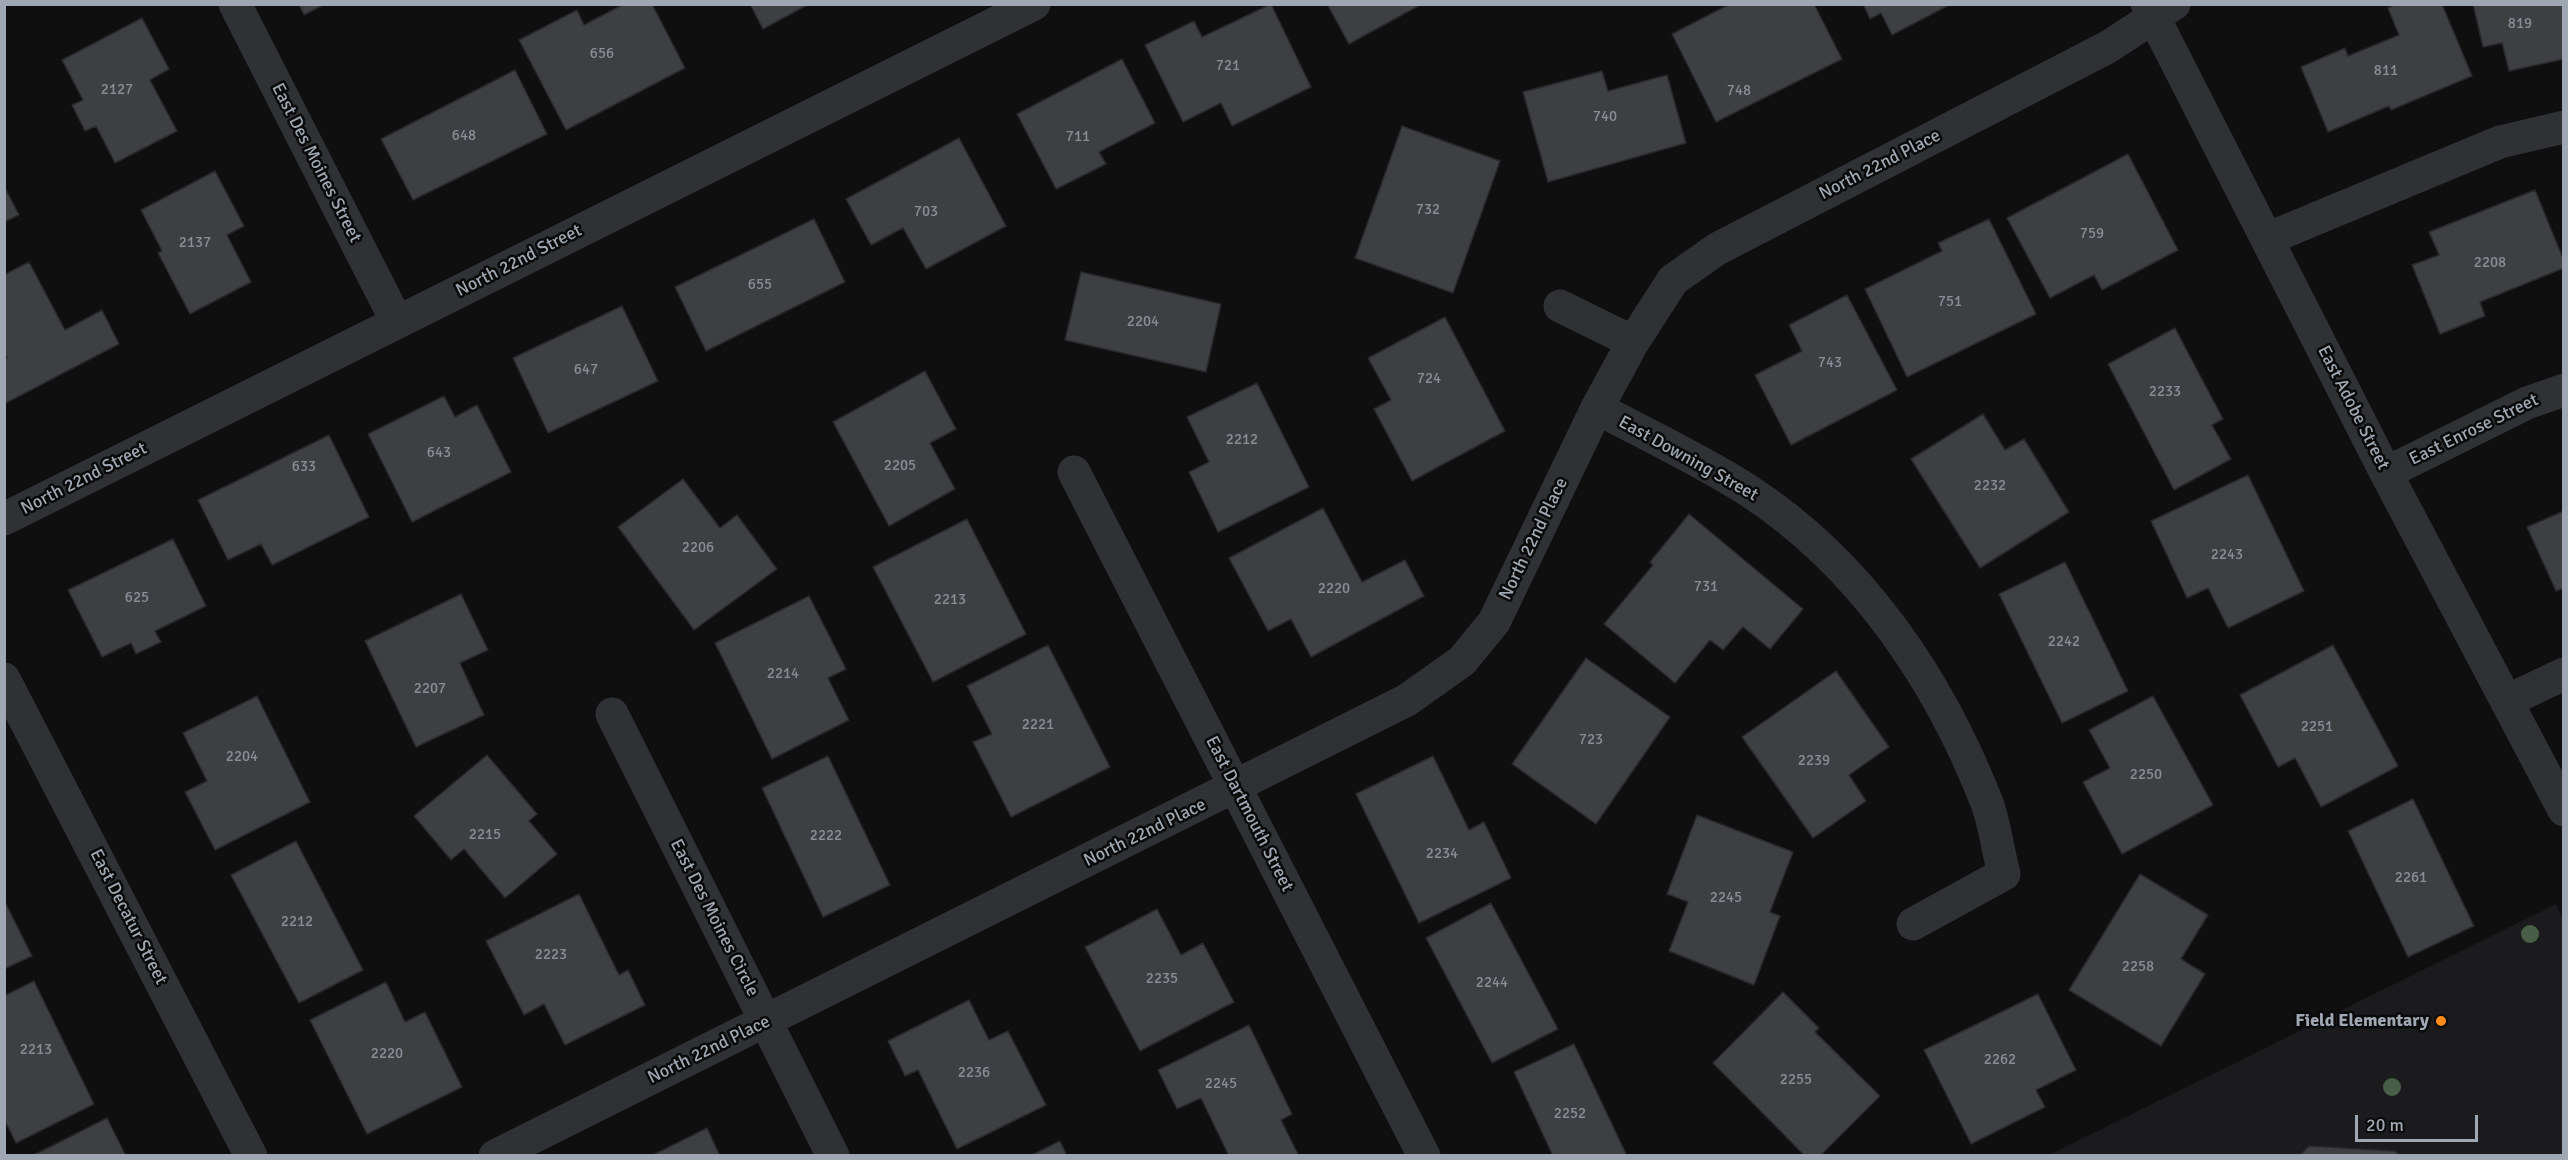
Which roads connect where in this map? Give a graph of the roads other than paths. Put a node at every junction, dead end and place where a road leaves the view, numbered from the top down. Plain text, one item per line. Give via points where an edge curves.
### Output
1 (235, 4) edge
2 (1034, 4) edge
3 (2158, 9) edge
4 (2564, 127) edge
5 (2267, 239) junction
6 (1560, 306) dead end
7 (397, 322) junction
8 (1633, 342) junction
9 (2564, 390) edge
10 (1597, 408) junction
11 (1074, 472) dead end
12 (2386, 473) junction
13 (4, 519) edge
14 (2564, 674) edge
15 (4, 679) edge
16 (2507, 701) junction
17 (612, 714) dead end
18 (1235, 788) junction
19 (2564, 810) edge
20 (1913, 924) dead end
21 (766, 1022) junction
22 (250, 1155) edge
23 (495, 1155) edge
24 (833, 1155) edge
25 (1424, 1155) edge

1 - 7 street, East Des Moines Street
2 - 7 street, North 22nd Street
3 - 5 street, East Adobe Street
3 - 8 street, North 22nd Place via 2098,52 1717,249 1673,280
4 - 5 street via 2500,142
5 - 12 street, East Adobe Street
6 - 8 street
7 - 13 street, North 22nd Street
8 - 10 street, North 22nd Place
9 - 12 street, East Enrose Street via 2527,403
10 - 18 street, North 22nd Place via 1494,622 1462,661 1407,700
10 - 20 street, East Downing Street via 1748,491 1822,546 1884,615 1948,717 1988,805 2004,874
11 - 18 street, East Dartmouth Street
12 - 16 street, East Adobe Street
14 - 16 street
15 - 22 street, East Decatur Street
16 - 19 street, East Adobe Street
17 - 21 street, East Des Moines Circle
18 - 21 street, North 22nd Place
18 - 25 street, East Dartmouth Street
21 - 23 street, North 22nd Place
21 - 24 street, East Des Moines Circle

